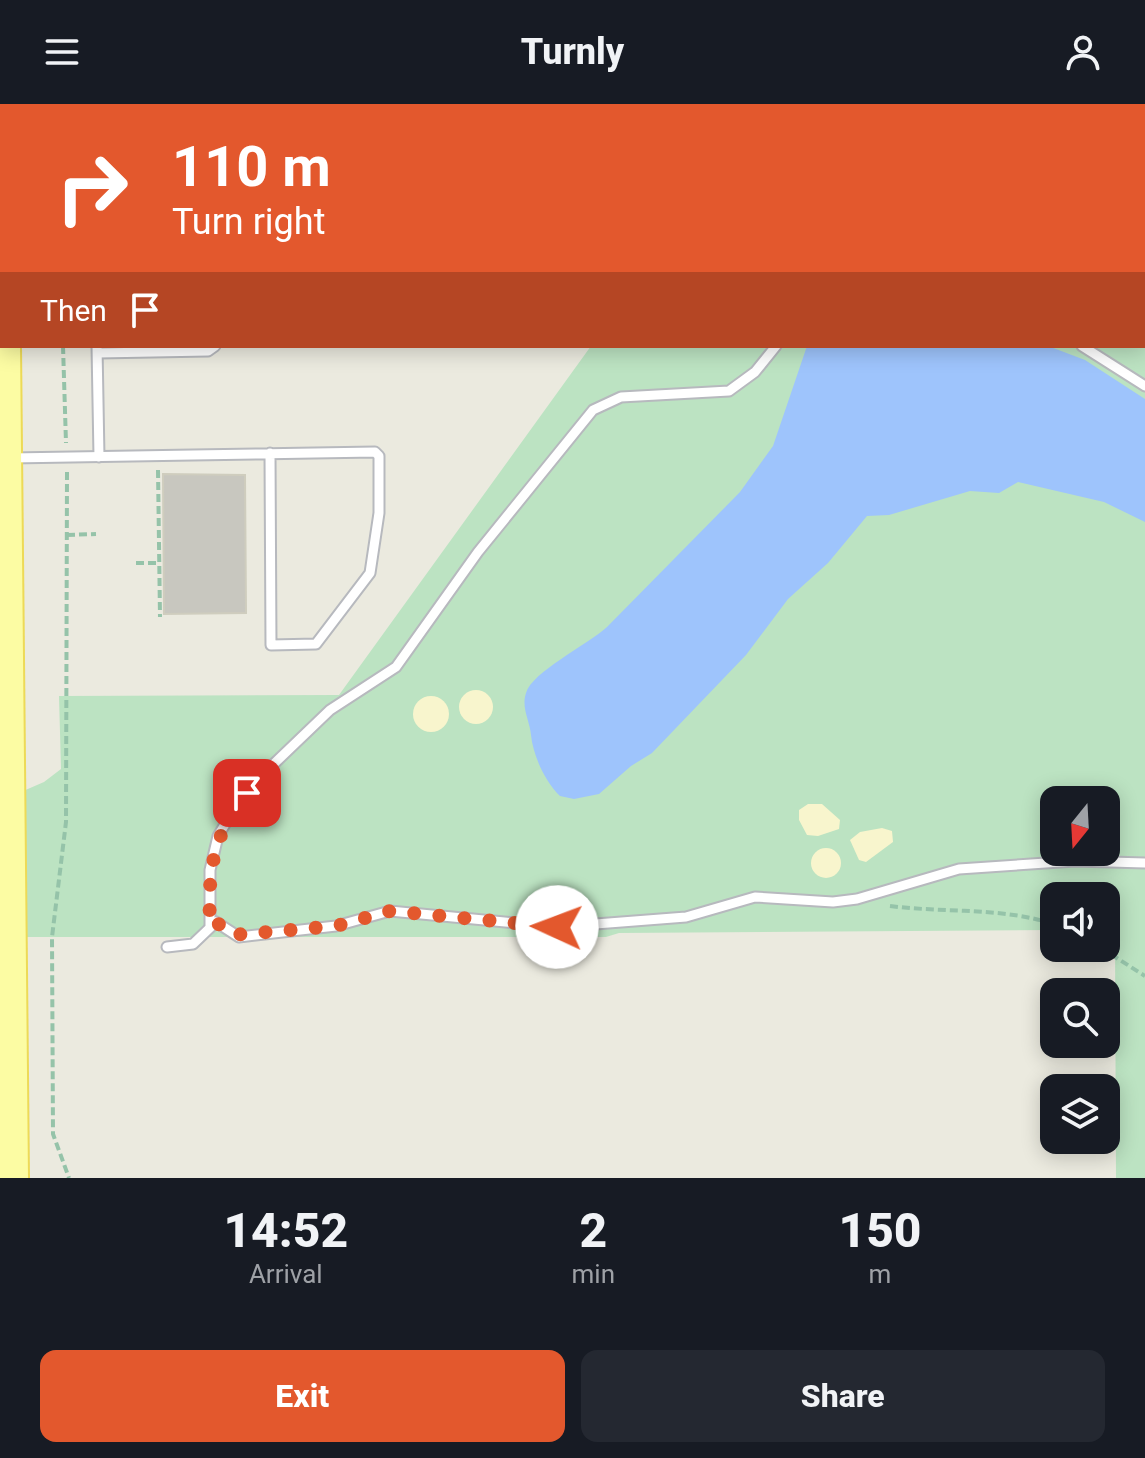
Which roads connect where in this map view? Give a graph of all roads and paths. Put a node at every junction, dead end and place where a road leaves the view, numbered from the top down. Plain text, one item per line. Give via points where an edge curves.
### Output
1 (6, 348) edge
2 (63, 348) edge
3 (212, 348) edge
4 (774, 348) edge
5 (1085, 348) edge
6 (156, 349) edge
7 (98, 350) edge
8 (1145, 386) edge
9 (5, 444) edge
10 (270, 453) junction
11 (67, 457) junction
12 (99, 457) junction
13 (158, 470) dead end
14 (96, 534) dead end
15 (67, 535) junction
16 (136, 563) dead end
17 (160, 563) junction
18 (160, 617) dead end
19 (1145, 863) edge
20 (857, 899) junction
21 (6, 908) edge
22 (1040, 920) edge
23 (210, 925) junction
24 (167, 947) dead end
25 (1120, 960) edge
26 (1145, 976) edge
27 (14, 1178) edge
28 (69, 1178) edge

1 - 9 main road
2 - 11 path
3 - 6 lane
4 - 23 lane via 755,372 729,391 621,397 593,410 478,552 396,667 330,710 236,806 218,836 210,870
5 - 8 lane
6 - 7 lane
7 - 12 lane
9 - 11 lane
9 - 21 main road
10 - 10 lane via 379,456 379,513 370,573 316,644 271,645
10 - 12 lane
11 - 12 lane
11 - 15 path
13 - 17 path
14 - 15 path
15 - 28 path via 66,822 52,937 53,1134
16 - 17 path
17 - 18 path
19 - 20 lane via 1075,861 959,869
20 - 22 path
20 - 23 lane via 755,897 686,917 557,927 390,911 336,926 239,937 216,922
21 - 27 main road
23 - 24 lane via 193,944
25 - 26 path

